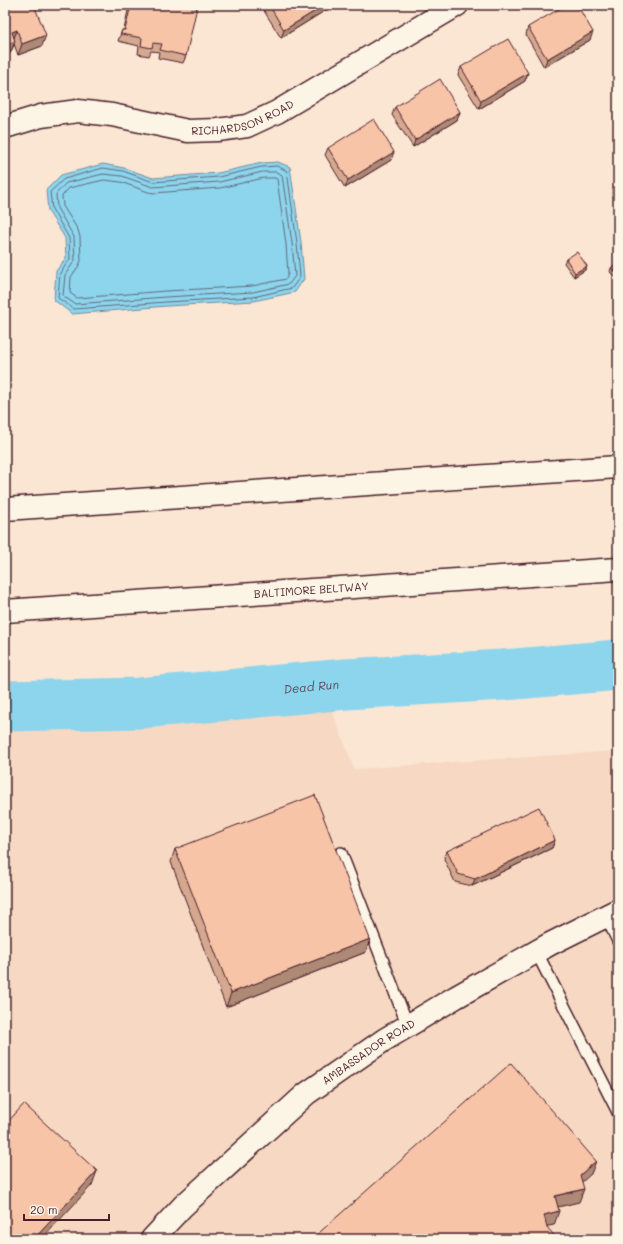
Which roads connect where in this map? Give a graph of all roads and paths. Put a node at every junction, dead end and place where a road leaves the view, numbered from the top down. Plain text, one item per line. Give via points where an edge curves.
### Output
1 (457, 5) edge
2 (5, 127) edge
3 (618, 467) edge
4 (5, 509) edge
5 (618, 569) edge
6 (5, 611) edge
7 (341, 853) dead end
8 (612, 913) edge
9 (618, 941) edge
10 (536, 952) junction
11 (408, 1026) junction
12 (618, 1112) edge
13 (152, 1239) edge

1 - 2 main road, RICHARDSON ROAD via 277,112 247,126 188,131 112,115 78,111 41,116
3 - 4 main road
5 - 6 main road, BALTIMORE BELTWAY
7 - 11 lane
8 - 9 lane
8 - 10 main road, AMBASSADOR ROAD
10 - 11 main road, AMBASSADOR ROAD
10 - 12 lane
11 - 13 main road, AMBASSADOR ROAD via 306,1094 183,1206

